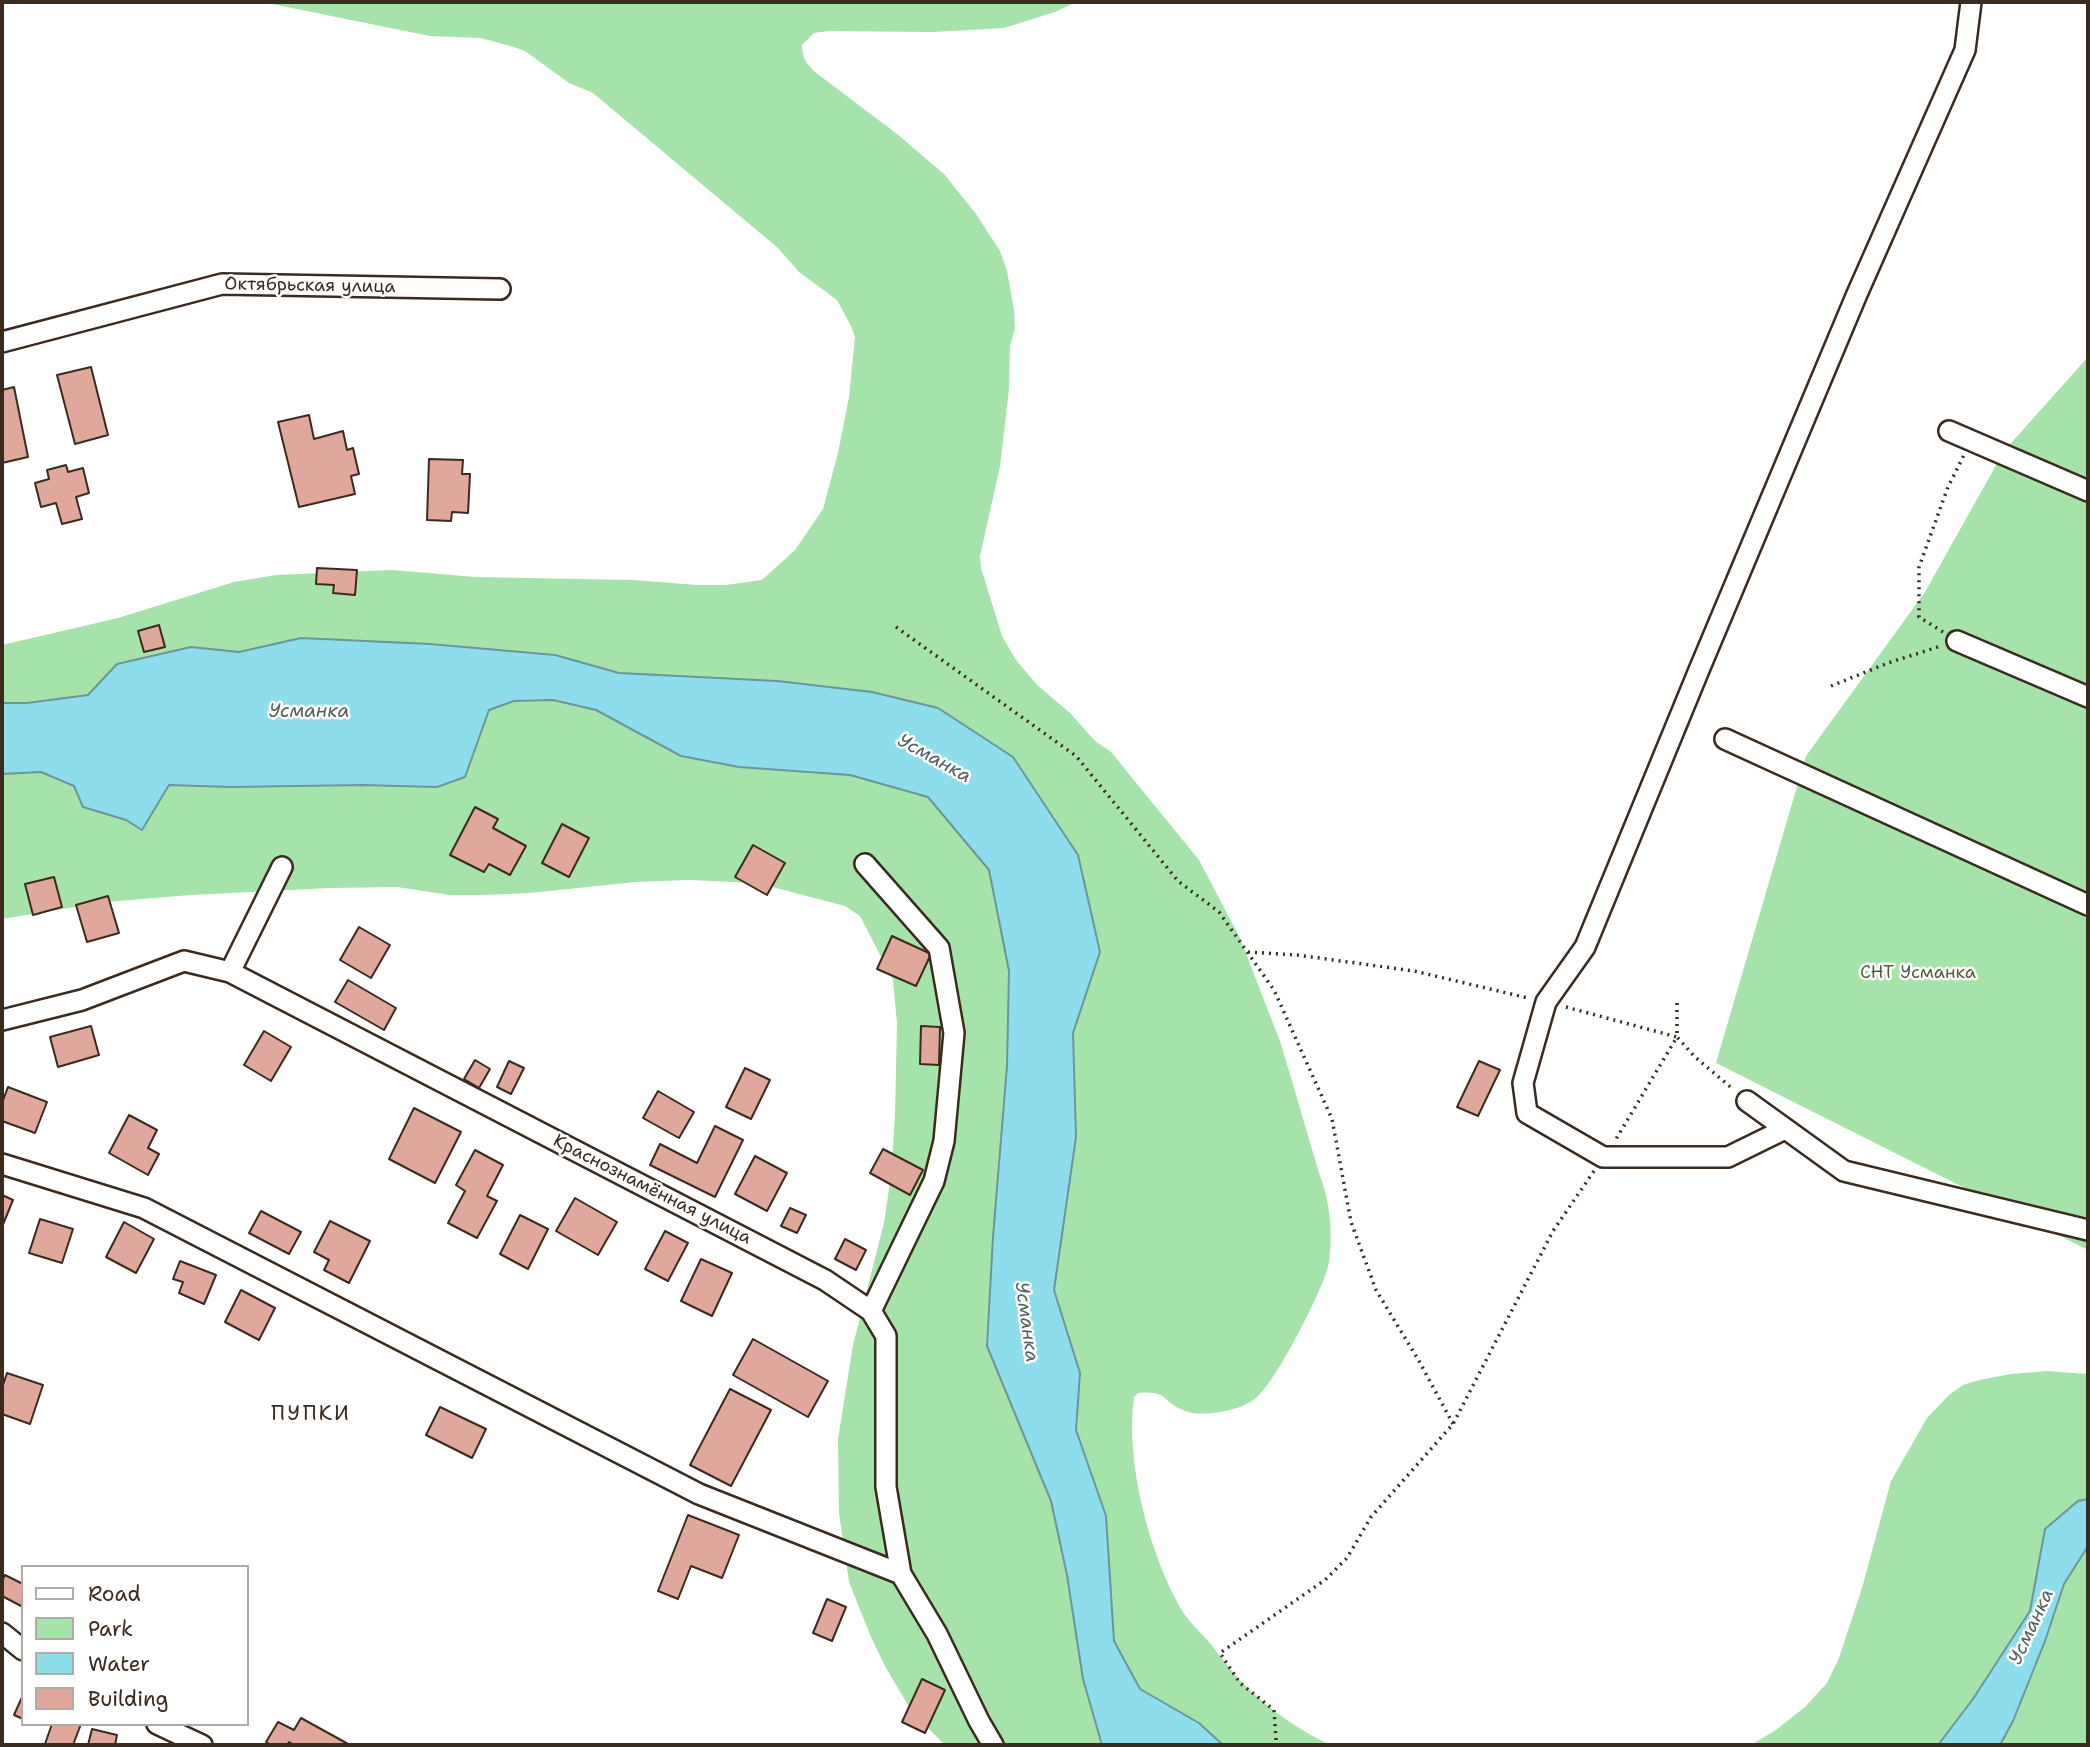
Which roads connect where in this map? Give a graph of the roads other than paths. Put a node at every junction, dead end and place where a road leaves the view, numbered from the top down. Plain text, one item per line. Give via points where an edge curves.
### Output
1 (1971, 2) edge
2 (500, 289) dead end
3 (2, 342) edge
4 (1948, 431) dead end
5 (2088, 491) edge
6 (1957, 641) road end
7 (2088, 697) edge
8 (1725, 739) dead end
9 (865, 864) dead end
10 (282, 867) dead end
11 (2088, 905) edge
12 (230, 972) junction
13 (2, 1020) edge
14 (1746, 1101) road end
15 (1785, 1129) junction
16 (2, 1164) edge
17 (2088, 1230) edge
18 (871, 1311) junction
19 (901, 1574) junction
20 (2, 1633) edge
21 (21, 1648) edge
22 (161, 1726) edge
23 (202, 1745) edge
24 (993, 1745) edge

1 - 15 street via 1965,50 1847,319 1585,947 1546,1002 1522,1083 1527,1113 1604,1157 1728,1157
2 - 3 street, Октябрьская улица via 222,284
4 - 5 street
6 - 7 street
8 - 11 street
9 - 18 street via 939,948 954,1033 944,1141 934,1181
10 - 12 street
12 - 13 street, Краснознамённая улица via 184,961 82,1000
12 - 18 street, Краснознамённая улица via 825,1280
14 - 15 street
15 - 17 street via 1844,1171
16 - 19 street via 145,1208 699,1494
18 - 19 street via 886,1336 886,1487
19 - 24 street
20 - 21 street
22 - 23 street

